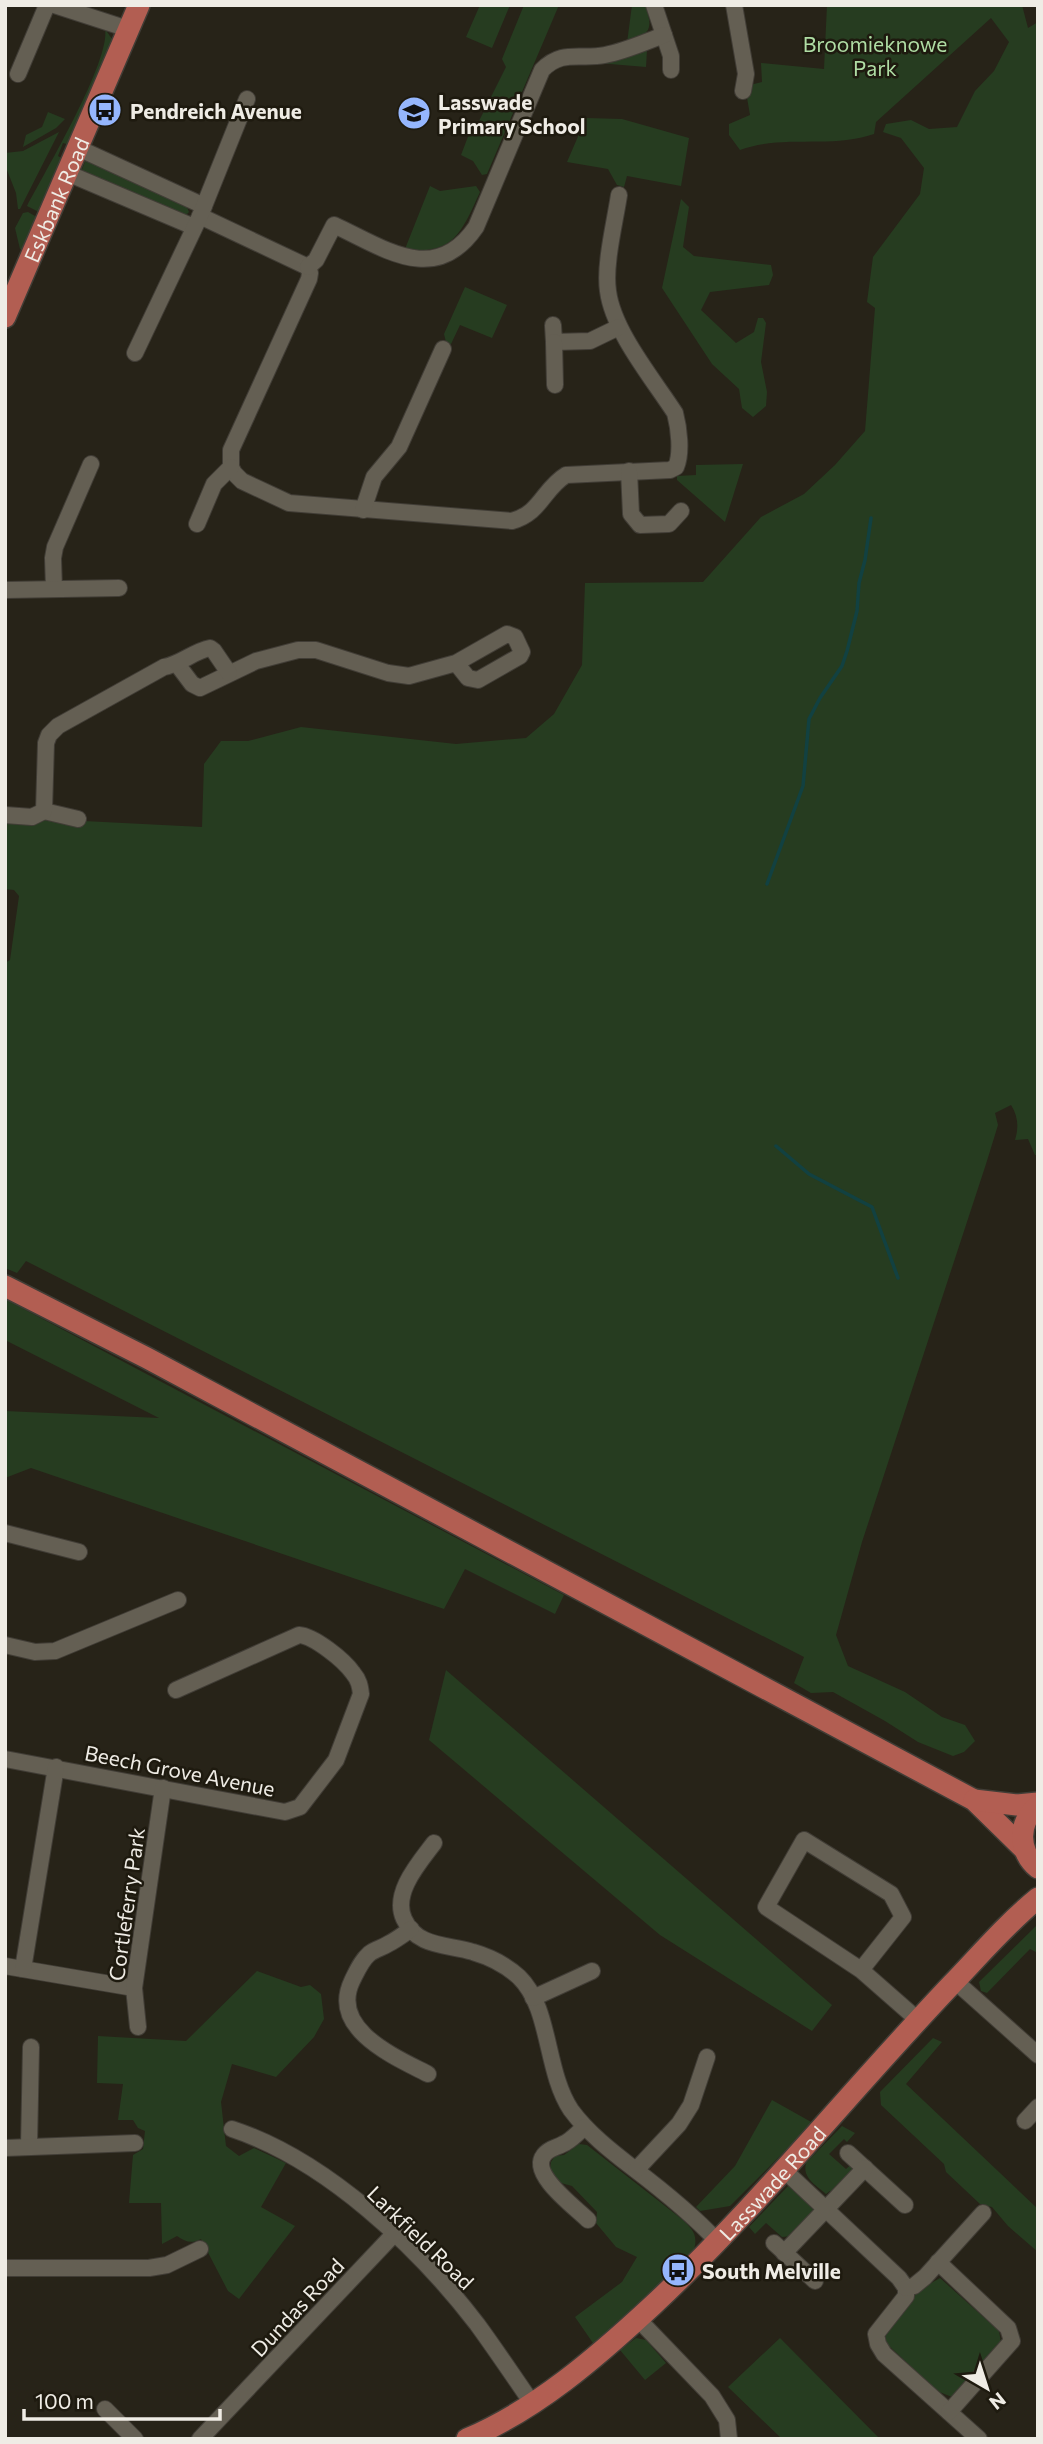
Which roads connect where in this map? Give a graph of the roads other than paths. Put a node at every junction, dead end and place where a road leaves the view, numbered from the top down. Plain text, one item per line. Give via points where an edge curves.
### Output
1 (47, 5) edge
2 (54, 5) edge
3 (139, 5) edge
4 (654, 5) edge
5 (734, 5) edge
6 (128, 29) junction
7 (664, 35) junction
8 (671, 70) dead end
9 (18, 74) dead end
10 (743, 91) dead end
11 (247, 99) dead end
12 (78, 148) junction
13 (67, 173) junction
14 (618, 195) dead end
15 (199, 217) junction
16 (308, 267) junction
17 (5, 317) edge
18 (553, 325) dead end
19 (619, 327) junction
20 (554, 342) junction
21 (443, 349) dead end
22 (135, 353) dead end
23 (555, 385) dead end
24 (91, 464) dead end
25 (231, 467) junction
26 (629, 471) junction
27 (363, 510) junction
28 (681, 511) dead end
29 (197, 524) dead end
30 (119, 588) dead end
31 (54, 589) junction
32 (5, 590) edge
33 (456, 663) dead end
34 (177, 664) junction
35 (229, 673) junction
36 (44, 811) junction
37 (5, 815) edge
38 (78, 819) dead end
39 (5, 1286) edge
40 (5, 1533) edge
41 (79, 1552) dead end
42 (178, 1600) dead end
43 (5, 1645) edge
44 (184, 1682) dead end
45 (5, 1759) edge
46 (55, 1767) junction
47 (163, 1788) junction
48 (974, 1800) junction
49 (1038, 1805) edge
50 (434, 1843) dead end
51 (1030, 1858) edge
52 (1038, 1898) edge
53 (1014, 1917) junction
54 (411, 1929) junction
55 (5, 1966) edge
56 (23, 1969) junction
57 (861, 1970) junction
58 (592, 1971) dead end
59 (955, 1981) junction
60 (134, 1988) junction
61 (533, 1998) junction
62 (918, 2020) junction
63 (138, 2026) dead end
64 (34, 2052) dead end
65 (1038, 2055) edge
66 (707, 2057) dead end
67 (428, 2074) dead end
68 (1038, 2107) edge
69 (1025, 2121) dead end
70 (585, 2127) junction
71 (232, 2129) dead end
72 (135, 2143) dead end
73 (29, 2146) junction
74 (5, 2148) edge
75 (848, 2153) dead end
76 (864, 2168) junction
77 (636, 2170) junction
78 (784, 2170) junction
79 (905, 2205) dead end
80 (826, 2208) junction
81 (983, 2213) dead end
82 (587, 2220) dead end
83 (394, 2234) junction
84 (718, 2242) junction
85 (200, 2249) dead end
86 (938, 2262) junction
87 (5, 2267) edge
88 (815, 2281) dead end
89 (906, 2288) junction
90 (638, 2319) junction
91 (533, 2403) junction
92 (106, 2409) dead end
93 (949, 2412) junction
94 (135, 2439) edge
95 (200, 2439) edge
96 (467, 2439) edge
97 (729, 2439) edge
98 (979, 2439) edge

1 - 9 street
2 - 6 street
3 - 6 main road, Eskbank Road
4 - 7 street
5 - 10 street via 746,74
6 - 12 main road, Eskbank Road
7 - 8 street
7 - 16 street via 604,55 559,57 542,70 476,227 453,251 425,260 403,258 334,225
11 - 15 street
12 - 13 main road, Eskbank Road
12 - 15 street
13 - 15 street
13 - 17 main road, Eskbank Road
14 - 19 street via 607,278
15 - 16 street
15 - 22 street
16 - 25 street via 309,279 231,450
18 - 20 street
19 - 20 street via 590,341
19 - 26 street via 678,424 676,467
20 - 23 street
21 - 27 street via 399,447 374,477
24 - 31 street via 55,547
25 - 27 street via 242,481 280,500
25 - 29 street via 214,484
26 - 27 street via 566,475 534,511 512,521
26 - 28 street via 631,514 640,524 669,524
30 - 31 street
31 - 32 street
33 - 35 street via 409,676 316,650 298,650
34 - 35 street via 200,688
34 - 35 street via 210,648
34 - 36 street via 53,730 47,743
36 - 37 street via 32,817
36 - 38 street
39 - 48 main road
40 - 41 street
42 - 43 street via 55,1651
44 - 47 street, Beech Grove Avenue via 299,1635 313,1639 352,1671 361,1694 336,1760 293,1811
45 - 46 street, Beech Grove Avenue
46 - 47 street, Beech Grove Avenue
46 - 56 street
47 - 60 street, Cortleferry Park
48 - 49 main road
48 - 51 main road
49 - 51 main road, Lasswade Road via 1022,1835
50 - 54 street via 405,1888 401,1907
51 - 53 main road, Lasswade Road via 1027,1887
52 - 53 main road, Lasswade Road
53 - 59 main road, Lasswade Road
54 - 61 street via 431,1943 492,1958 513,1971
54 - 67 street via 371,1952 360,1964 349,1988 349,2006 352,2021 364,2035 384,2052
55 - 56 street
56 - 60 street
57 - 57 street via 766,1907 804,1840 891,1895 903,1917
57 - 62 street
58 - 61 street
59 - 62 main road, Lasswade Road
59 - 65 street
60 - 63 street, Cortleferry Park
61 - 70 street via 559,2086
62 - 78 main road, Lasswade Road
64 - 73 street
66 - 77 street via 691,2105
68 - 69 street
70 - 77 street
70 - 82 street via 551,2148 540,2165 544,2177
71 - 83 street, Larkfield Road via 245,2141 288,2152 317,2170
72 - 73 street
73 - 74 street
75 - 76 street
76 - 79 street
76 - 80 street
77 - 84 street
78 - 80 street
78 - 84 main road, Lasswade Road
80 - 88 street via 779,2248
80 - 89 street
81 - 86 street
83 - 91 street, Larkfield Road via 468,2313
83 - 95 street, Dundas Road
84 - 90 main road, Lasswade Road
85 - 87 street via 179,2252 167,2265 149,2268
86 - 89 street
86 - 93 street via 1008,2328 1012,2341
89 - 93 street via 901,2304 876,2334 878,2344
90 - 91 main road, Lasswade Road
90 - 97 street via 712,2396 727,2420
91 - 96 main road, Lasswade Road
92 - 94 street
93 - 98 street

